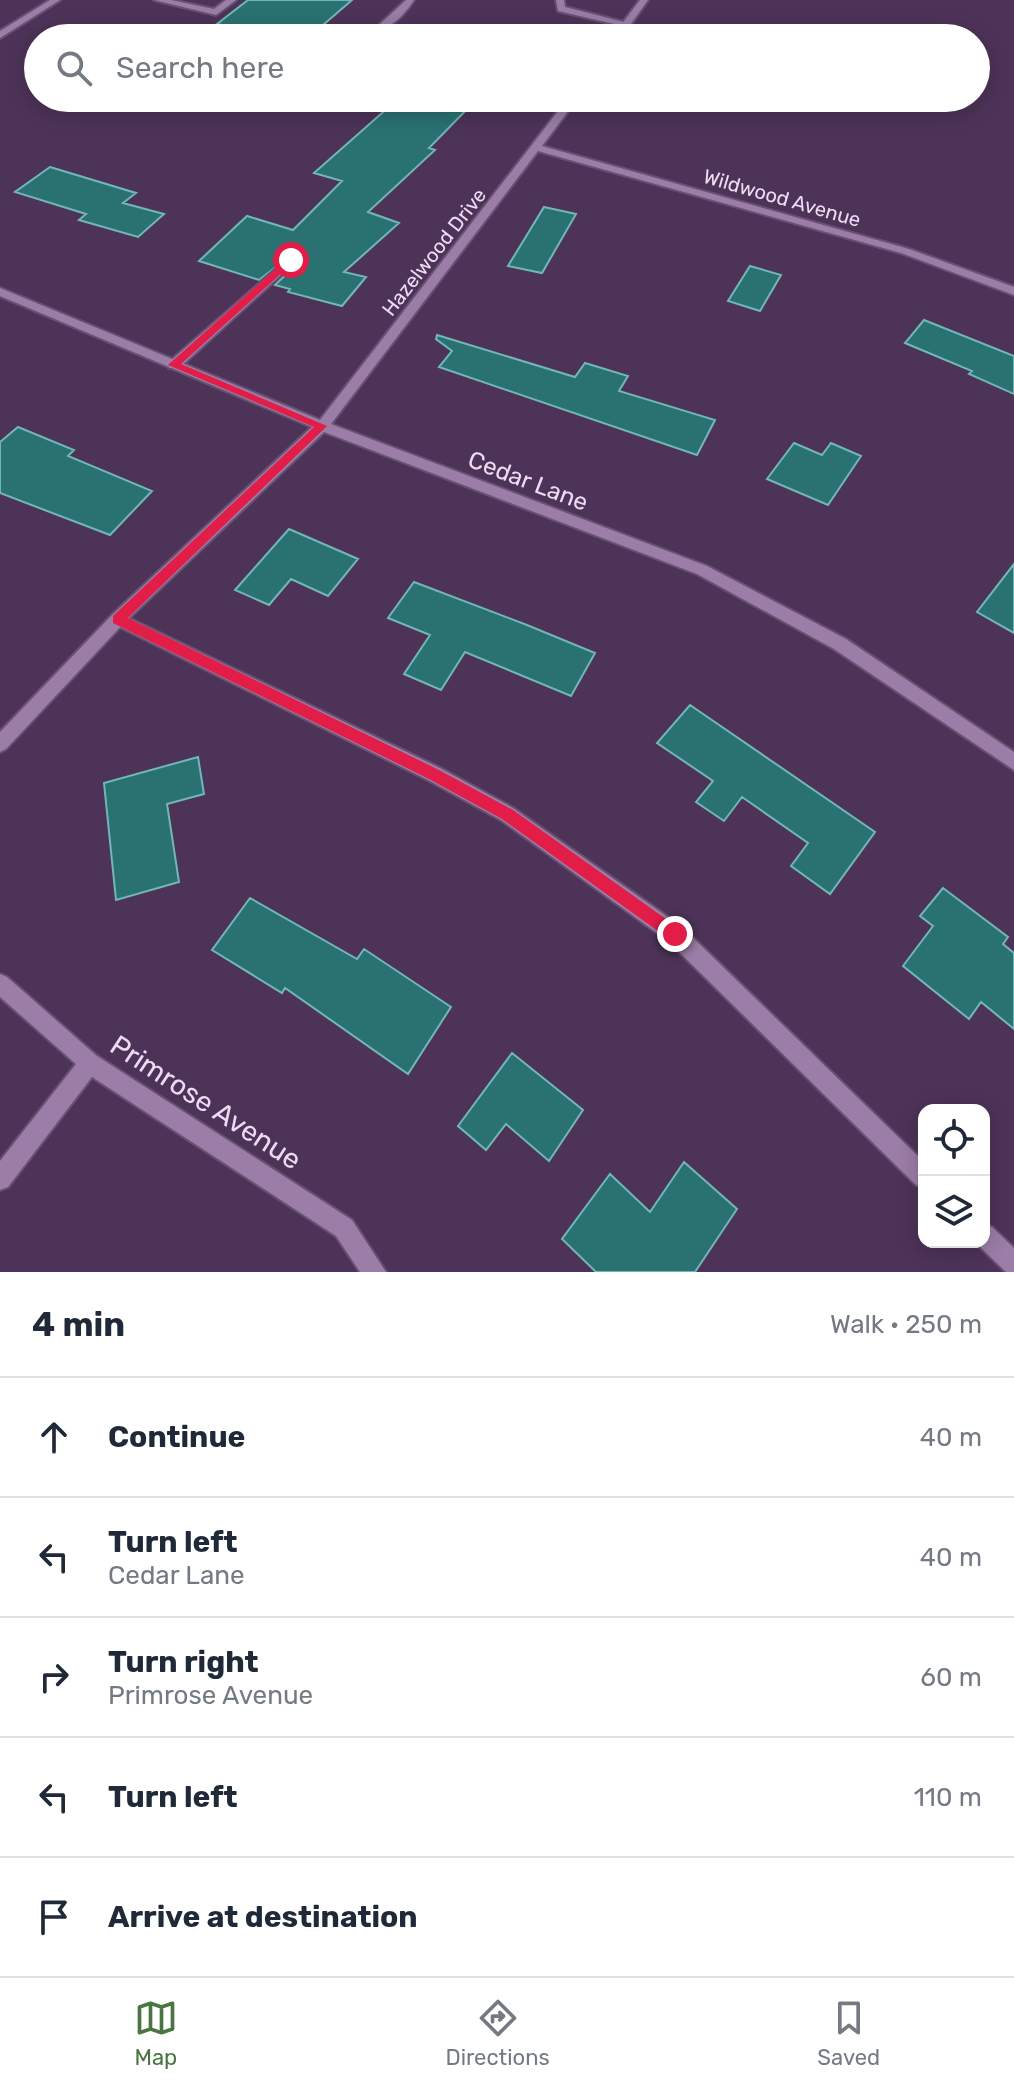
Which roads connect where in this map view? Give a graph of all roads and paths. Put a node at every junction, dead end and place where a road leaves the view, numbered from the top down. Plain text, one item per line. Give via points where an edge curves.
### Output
1 (56, 0) edge
2 (158, 0) edge
3 (232, 0) edge
4 (410, 0) edge
5 (560, 0) edge
6 (640, 1) edge
7 (385, 24) edge
8 (627, 24) joint
9 (0, 35) edge
10 (563, 112) edge
11 (537, 148) junction
12 (291, 260) dead end
13 (1014, 291) edge
14 (0, 292) edge
15 (174, 365) junction
16 (322, 426) junction
17 (118, 619) junction
18 (0, 744) edge
19 (1014, 762) edge
20 (0, 984) edge
21 (90, 1063) junction
22 (923, 1176) edge
23 (0, 1179) edge
24 (990, 1241) edge
25 (1014, 1264) edge
26 (374, 1272) edge

1 - 9 street
2 - 3 street via 216,12
4 - 7 street
5 - 8 street via 561,9 571,13
6 - 8 street
10 - 11 street, Hazelwood Drive
11 - 13 street, Wildwood Avenue via 905,251
11 - 16 street, Hazelwood Drive
12 - 15 street
14 - 15 street, Cedar Lane
15 - 16 street, Cedar Lane
16 - 17 street
16 - 19 street, Cedar Lane via 702,570 840,644
17 - 18 street
17 - 22 street via 507,814 675,934
20 - 21 street, Primrose Avenue
21 - 23 street
21 - 26 street, Primrose Avenue via 344,1228
24 - 25 street

